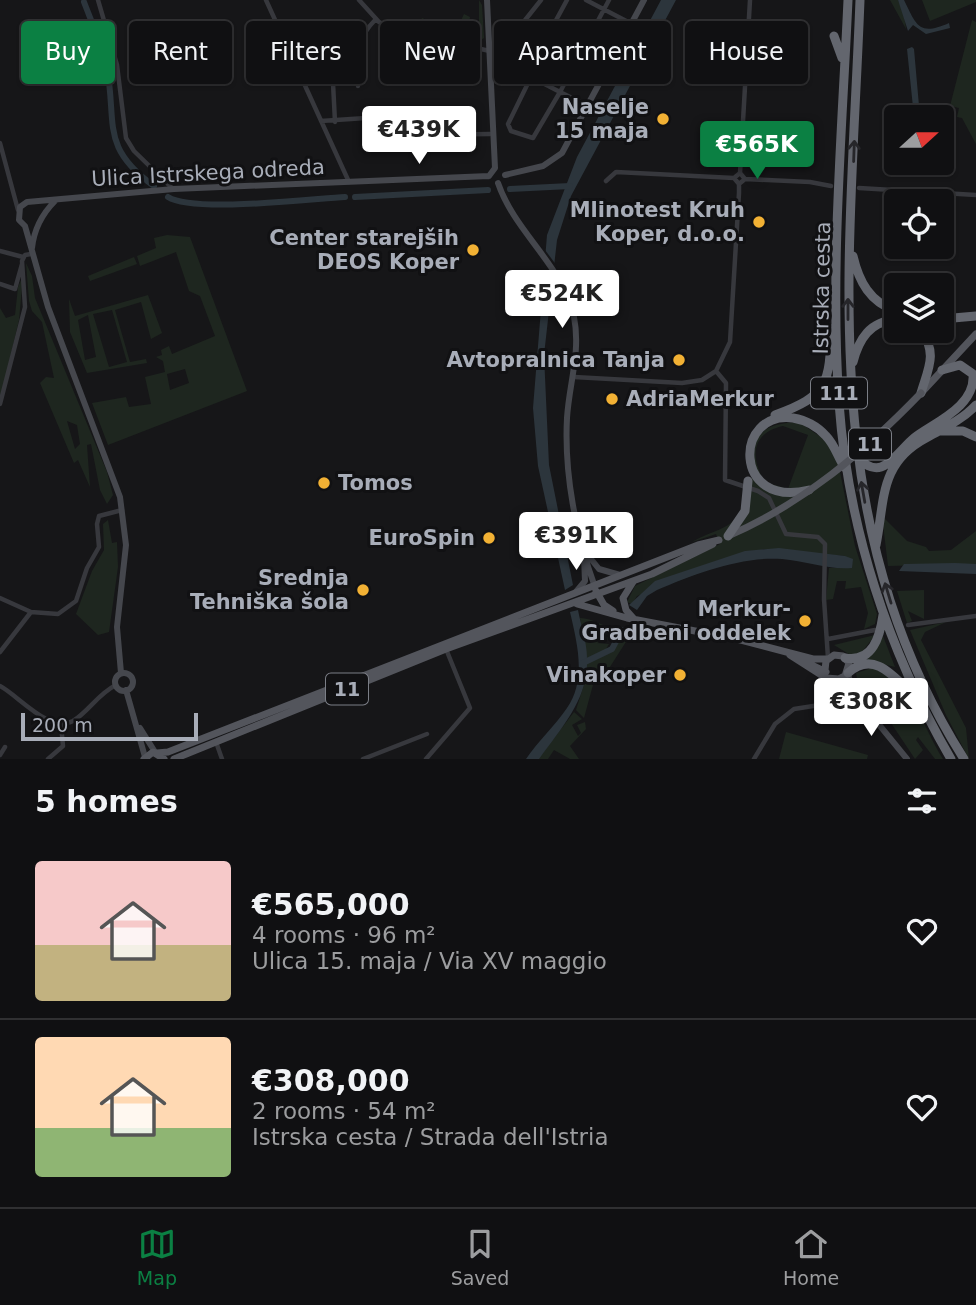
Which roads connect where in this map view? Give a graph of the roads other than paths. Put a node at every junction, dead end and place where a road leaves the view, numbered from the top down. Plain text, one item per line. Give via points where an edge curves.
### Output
1 (98, 0) edge
2 (266, 0) edge
3 (359, 0) edge
4 (487, 0) edge
5 (541, 0) edge
6 (567, 0) edge
7 (586, 0) edge
8 (609, 0) edge
9 (645, 0) edge
10 (750, 0) edge
11 (848, 0) edge
12 (860, 0) edge
13 (604, 10) junction
14 (376, 19) junction
15 (275, 21) edge
16 (524, 21) edge
17 (556, 21) edge
18 (626, 21) edge
19 (634, 21) edge
20 (834, 36) dead end
21 (490, 51) junction
22 (845, 70) junction
23 (304, 84) edge
24 (333, 84) edge
25 (528, 84) edge
26 (545, 84) edge
27 (600, 84) edge
28 (358, 86) dead end
29 (560, 92) junction
30 (588, 106) junction
31 (320, 121) junction
32 (335, 122) junction
33 (490, 134) dead end
34 (0, 143) edge
35 (495, 168) junction
36 (740, 173) junction
37 (505, 175) junction
38 (489, 176) junction
39 (734, 178) junction
40 (745, 179) junction
41 (606, 181) dead end
42 (349, 183) junction
43 (498, 183) junction
44 (739, 184) junction
45 (831, 186) dead end
46 (859, 188) dead end
47 (174, 189) junction
48 (976, 195) edge
49 (14, 197) junction
50 (55, 201) junction
51 (27, 202) junction
52 (36, 202) junction
53 (18, 211) junction
54 (43, 212) junction
55 (24, 226) junction
56 (36, 226) junction
57 (850, 244) junction
58 (0, 251) edge
59 (31, 254) junction
60 (22, 260) junction
61 (0, 284) edge
62 (884, 306) edge
63 (836, 314) junction
64 (976, 316) edge
65 (954, 318) edge
66 (884, 322) edge
67 (976, 334) edge
68 (928, 343) edge
69 (942, 370) junction
70 (716, 371) junction
71 (850, 374) junction
72 (574, 377) junction
73 (921, 393) junction
74 (0, 404) edge
75 (976, 405) edge
76 (941, 431) junction
77 (854, 434) junction
78 (976, 437) edge
79 (848, 472) junction
80 (749, 481) junction
81 (814, 489) junction
82 (122, 510) junction
83 (724, 538) junction
84 (584, 550) junction
85 (875, 550) junction
86 (632, 578) junction
87 (596, 591) junction
88 (0, 598) edge
89 (573, 600) junction
90 (31, 612) junction
91 (883, 613) junction
92 (619, 616) junction
93 (976, 616) edge
94 (636, 621) junction
95 (908, 625) dead end
96 (875, 630) dead end
97 (828, 641) junction
98 (446, 649) junction
99 (780, 651) junction
100 (0, 652) edge
101 (790, 655) junction
102 (843, 656) junction
103 (828, 658) junction
104 (825, 670) junction
105 (121, 673) junction
106 (848, 673) junction
107 (834, 679) junction
108 (116, 685) junction
109 (0, 686) edge
110 (126, 690) junction
111 (856, 696) junction
112 (918, 700) junction
113 (132, 710) junction
114 (61, 724) junction
115 (427, 734) dead end
116 (216, 742) junction
117 (5, 747) dead end
118 (0, 755) edge
119 (158, 755) edge
120 (144, 758) edge
121 (48, 759) edge
122 (174, 759) edge
123 (222, 759) edge
124 (363, 759) edge
125 (426, 759) edge
126 (754, 759) edge
127 (907, 759) edge
128 (951, 759) edge
129 (964, 759) edge

1 - 47 street via 117,65 126,138
2 - 15 street
3 - 14 street
4 - 21 street
5 - 16 street
6 - 17 street
7 - 13 street
8 - 13 street
9 - 19 street
10 - 36 street
11 - 22 highway, Istrska cesta / 111
57 -> 12 highway, Istrska cesta / 111
13 - 18 street
13 - 29 street
14 - 21 street via 409,36
14 - 28 street via 363,32 357,51
20 - 22 highway
21 - 35 street
22 - 63 highway, Istrska cesta / 111
23 - 31 street
24 - 32 street
25 - 29 street via 508,124 511,131 533,138
26 - 29 street
27 - 30 street
29 - 30 street
30 - 37 street via 554,160
31 - 32 street
31 - 42 street
32 - 33 street via 366,118 407,132
34 - 49 street
35 - 37 street
35 - 38 street
36 - 39 street
36 - 40 street
37 - 43 street
38 - 42 street, Ulica Istrskega odreda
38 - 43 street
39 - 41 street via 616,172
39 - 44 street
40 - 44 street
40 - 45 street
42 - 47 street, Ulica Istrskega odreda
43 - 72 street via 511,212 560,280 571,306 576,329
44 - 70 street via 732,330
46 - 48 street
47 - 50 street, Ulica Istrskega odreda
49 - 51 street
49 - 53 street
50 - 52 street
50 - 54 street
51 - 52 street
51 - 53 street
52 - 54 street
53 - 55 street
54 - 56 street
55 - 56 street
55 - 59 street
56 - 59 street
57 - 62 highway via 864,288
71 -> 57 highway, Istrska cesta / 111
58 - 60 street
59 - 60 street
59 - 82 street via 106,454
60 - 61 street via 15,289
60 - 74 street via 24,307
63 - 79 highway, Istrska cesta / 111 via 839,403
63 - 80 highway via 825,381 808,402 765,419 755,428 745,453
64 - 65 highway
66 - 71 highway via 869,329 856,349
67 - 69 main road, 11
68 - 73 highway via 932,361
69 - 73 main road, 11
69 - 77 highway via 956,365 970,370 976,383 971,399 914,438 886,465 865,464
70 - 72 street via 702,380 682,383
70 - 80 street via 726,383 723,476 729,483
71 - 77 highway, Istrska cesta / 11
72 - 84 street via 566,444
73 - 81 main road, 11, bridge via 858,455
75 - 76 highway
76 - 78 highway via 964,431
76 - 85 highway via 920,441 894,467 881,498
85 -> 77 highway, Istrska cesta / 11
79 - 80 highway via 822,432 806,422 782,418 754,436
79 - 91 highway, Istrska cesta / 111
80 - 81 highway, bridge via 792,494
80 - 83 highway, bridge via 745,511
80 - 97 street via 771,500 786,534 821,539
81 - 83 main road, 11, bridge
82 - 90 street via 100,516 99,547 72,606 58,614
82 - 105 street via 125,562 117,627
83 - 86 main road, 11
84 - 86 street via 599,569
84 - 87 street
84 - 89 street via 585,580
129 -> 85 highway, 11 via 908,647
86 - 87 main road, 11
86 - 94 main road via 623,597 626,610
87 - 89 main road, 11
87 - 92 main road via 604,605
88 - 90 street
89 - 92 main road
89 - 98 main road, 11
89 - 119 main road, 11 via 460,636
90 - 100 street
91 - 102 highway via 880,636 870,652
91 - 112 highway, 111
92 - 94 main road
93 - 95 street
94 - 99 main road
96 - 97 street
97 - 102 street
97 - 103 street
98 - 116 main road, 11
98 - 125 street via 470,708
99 - 101 main road
99 - 103 main road
101 - 104 main road
101 - 107 main road
102 - 103 main road
102 - 106 main road
103 - 104 main road
104 - 107 main road
105 - 108 street
105 - 110 street via 132,679
106 - 107 main road
106 - 111 street
106 - 112 highway via 862,665 885,668
107 - 111 street
108 - 110 street
108 - 114 street via 71,722
109 - 114 street
110 - 113 street
111 - 126 street via 785,714
111 - 127 street
112 - 128 highway
113 - 119 street
113 - 120 street
114 - 121 street via 63,746
115 - 124 street
116 - 122 main road, 11
116 - 123 street
117 - 118 street
119 - 120 main road, 11

